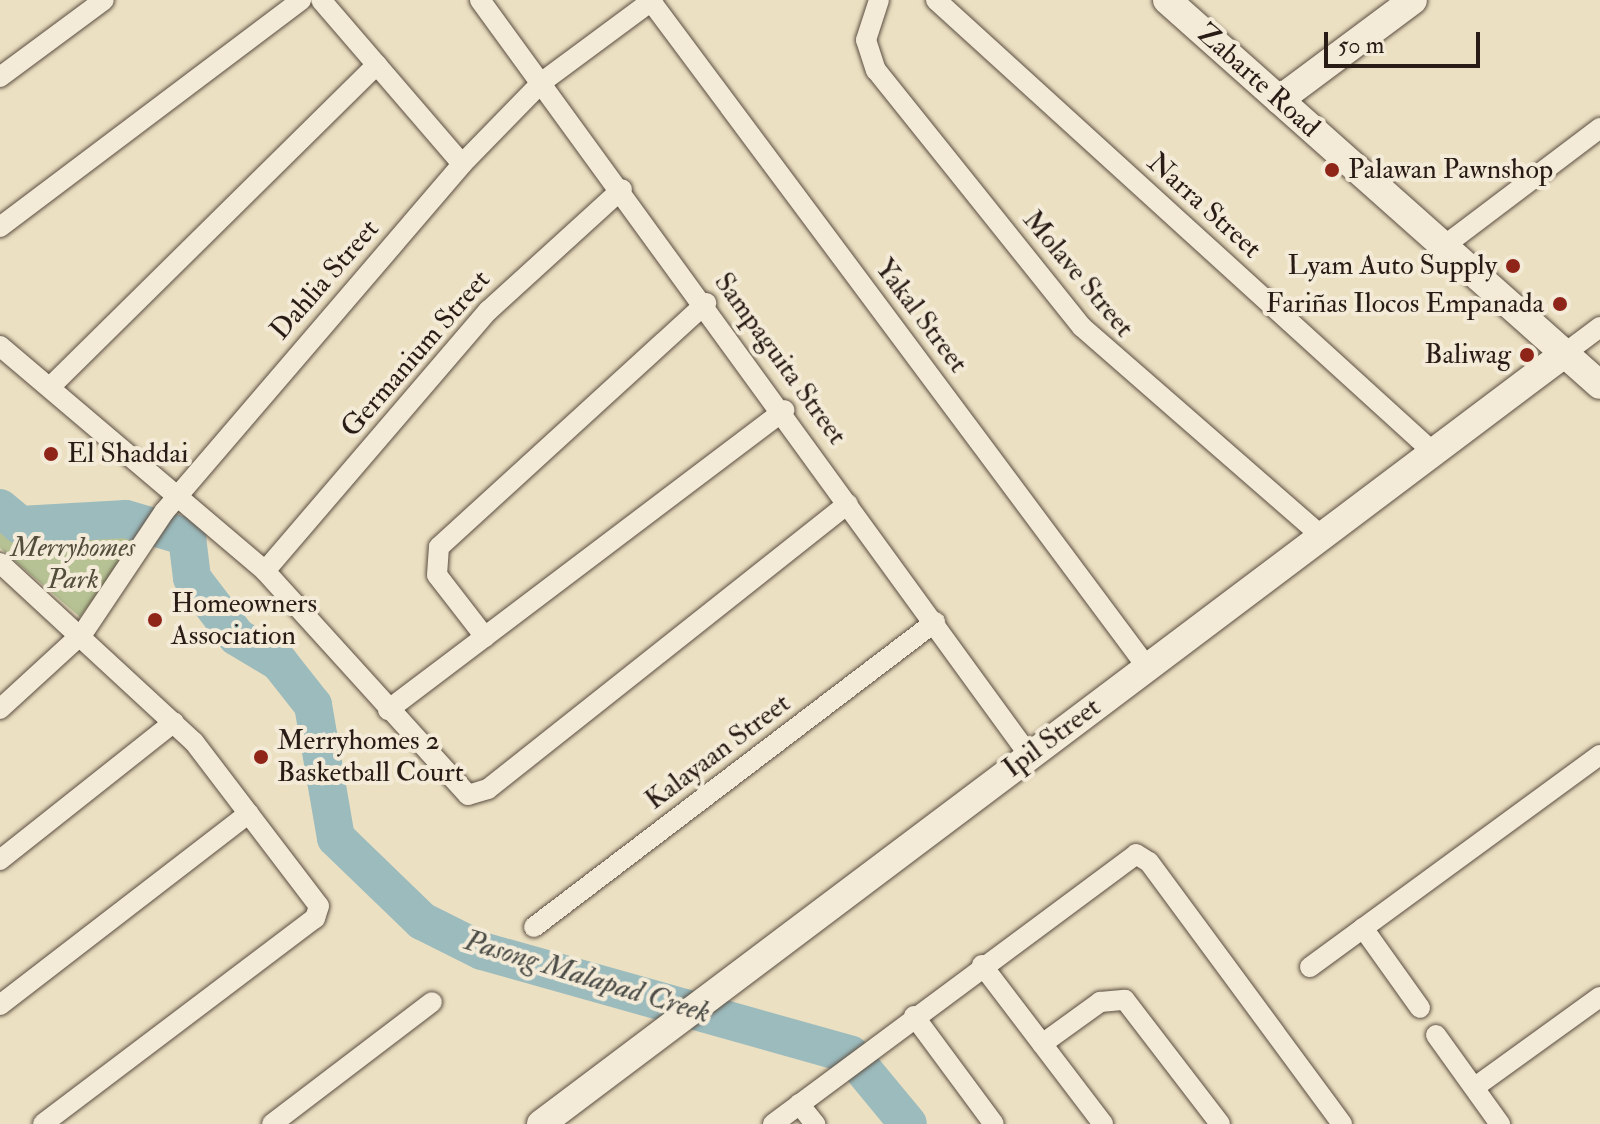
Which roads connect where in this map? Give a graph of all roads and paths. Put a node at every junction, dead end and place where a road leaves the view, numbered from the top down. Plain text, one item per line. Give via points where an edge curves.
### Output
1 (104, 0) edge
2 (301, 0) edge
3 (321, 0) edge
4 (480, 0) edge
5 (652, 0) edge
6 (879, 0) edge
7 (936, 0) edge
8 (1167, 0) edge
9 (1413, 0) edge
10 (377, 65) junction
11 (0, 77) edge
12 (542, 82) junction
13 (1279, 100) junction
14 (1600, 128) edge
15 (462, 164) junction
16 (622, 189) junction
17 (0, 227) edge
18 (1444, 246) junction
19 (706, 303) junction
20 (1600, 327) edge
21 (0, 346) edge
22 (1564, 354) junction
23 (1600, 385) edge
24 (50, 387) junction
25 (784, 410) junction
26 (1433, 452) junction
27 (178, 495) junction
28 (848, 504) junction
29 (1322, 536) junction
30 (0, 563) edge
31 (265, 571) junction
32 (935, 622) junction
33 (83, 633) junction
34 (485, 637) junction
35 (1147, 667) junction
36 (0, 709) edge
37 (388, 710) junction
38 (174, 722) junction
39 (1029, 755) junction
40 (1600, 755) edge
41 (249, 813) junction
42 (0, 860) edge
43 (534, 927) dead end
44 (1363, 928) junction
45 (982, 965) junction
46 (1310, 967) dead end
47 (1600, 997) edge
48 (432, 1002) dead end
49 (0, 1005) edge
50 (1420, 1008) dead end
51 (914, 1016) junction
52 (1436, 1035) dead end
53 (1042, 1044) junction
54 (1475, 1087) junction
55 (799, 1104) junction
56 (43, 1124) edge
57 (272, 1124) edge
58 (541, 1124) edge
59 (773, 1124) edge
60 (815, 1124) edge
61 (994, 1124) edge
62 (1103, 1124) edge
63 (1220, 1124) edge
64 (1342, 1124) edge
65 (1500, 1124) edge

1 - 11 street
2 - 17 street
3 - 10 street
4 - 12 street, Sampaguita Street
5 - 12 street, Dahlia Street
5 - 35 street, Yakal Street
6 - 29 street, Molave Street via 866,40 876,70 1082,327
7 - 26 street, Narra Street
8 - 13 street, Zabarte Road
9 - 13 street
10 - 15 street
10 - 24 street
12 - 15 street, Dahlia Street
12 - 16 street, Sampaguita Street
13 - 18 street, Zabarte Road
14 - 18 street
15 - 27 street, Dahlia Street
16 - 19 street, Sampaguita Street
16 - 31 street, Germanium Street via 488,311
18 - 22 street, Zabarte Road
19 - 25 street, Sampaguita Street
19 - 34 street via 439,547 437,575
20 - 22 street
21 - 24 street
22 - 23 street, Zabarte Road
22 - 26 street, Ipil Street
24 - 27 street
25 - 28 street, Sampaguita Street
25 - 34 street
26 - 29 street, Ipil Street
27 - 31 street
27 - 33 street, Dahlia Street via 138,544
28 - 32 street, Sampaguita Street
28 - 37 street via 488,789 468,795
29 - 35 street, Ipil Street
30 - 33 street
31 - 37 street
32 - 39 street, Sampaguita Street
32 - 43 street, Kalayaan Street
33 - 36 street, Dahlia Street
33 - 38 street
34 - 37 street
35 - 39 street, Ipil Street
38 - 41 street
38 - 42 street
39 - 58 street, Ipil Street
40 - 44 street
41 - 49 street
41 - 56 street via 319,913
44 - 46 street
44 - 50 street
45 - 51 street
45 - 53 street
45 - 64 street via 1136,854 1149,862
47 - 54 street
48 - 57 street
51 - 55 street
51 - 61 street
52 - 54 street
53 - 62 street
53 - 63 street via 1100,1002 1125,1000
54 - 65 street
55 - 59 street
55 - 60 street

